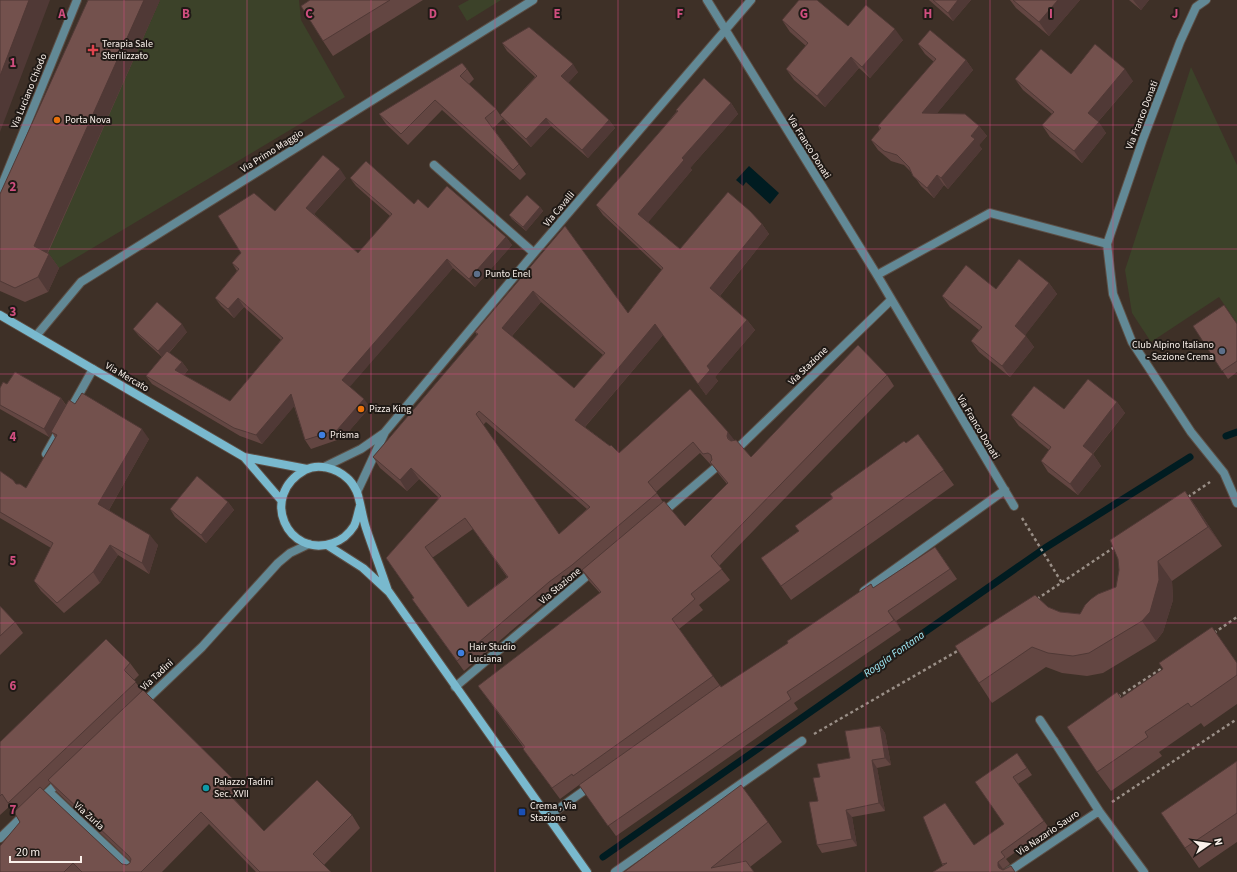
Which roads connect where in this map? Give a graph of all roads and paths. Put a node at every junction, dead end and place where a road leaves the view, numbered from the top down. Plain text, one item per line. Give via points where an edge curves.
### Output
1 (77, 0) edge
2 (533, 0) edge
3 (707, 0) edge
4 (751, 0) edge
5 (1206, 0) edge
6 (724, 30) junction
7 (434, 165) dead end
8 (0, 190) edge
9 (1107, 244) junction
10 (534, 253) junction
11 (877, 275) junction
12 (891, 300) junction
13 (0, 315) edge
14 (36, 336) junction
15 (93, 369) junction
16 (385, 432) junction
17 (740, 446) edge
18 (244, 457) junction
19 (41, 463) edge
20 (324, 467) junction
21 (307, 469) junction
22 (714, 469) edge
23 (1224, 473) junction
24 (1005, 490) junction
25 (357, 492) junction
26 (1185, 499) edge
27 (281, 500) junction
28 (1237, 503) edge
29 (360, 506) junction
30 (1014, 506) joint
31 (654, 520) edge
32 (1120, 543) edge
33 (309, 544) junction
34 (327, 545) junction
35 (600, 565) edge
36 (1062, 583) junction
37 (389, 592) junction
38 (856, 596) edge
39 (1036, 600) edge
40 (1237, 617) edge
41 (1211, 635) edge
42 (966, 646) edge
43 (1165, 666) edge
44 (456, 687) junction
45 (1112, 701) edge
46 (134, 711) edge
47 (1237, 719) edge
48 (1040, 720) dead end
49 (802, 741) joint
50 (66, 775) edge
51 (599, 780) edge
52 (49, 792) junction
53 (1099, 811) junction
54 (547, 817) junction
55 (0, 838) edge
56 (134, 872) edge
57 (587, 872) edge
58 (615, 872) edge
59 (1008, 872) edge
60 (1144, 872) edge

1 - 8 street, Via Luciano Chiodo
2 - 14 street, Via Primo Maggio via 81,282
3 - 6 street, Via Franco Donati
4 - 6 street, Via Cavalli
5 - 9 street, Via Franco Donati via 1196,7 1180,42 1142,139
6 - 10 street, Via Cavalli
6 - 11 street, Via Franco Donati
7 - 10 street
9 - 11 street via 990,213
9 - 23 street, Via Franco Donati via 1113,294 1132,342 1191,432
10 - 16 street, Via Cavalli
11 - 12 street, Via Franco Donati
12 - 17 street, Via Stazione
12 - 24 street, Via Franco Donati
13 - 14 street, Via Mercato
14 - 15 street, Via Mercato
15 - 18 street, Via Mercato
15 - 19 street
16 - 20 street, Via Cavalli via 361,449
16 - 25 street, Via Cavalli
18 - 21 street, Via Mercato
18 - 27 street, Via Mercato
20 - 21 street
20 - 25 street via 337,470 348,479
21 - 27 street via 295,476 285,487
22 - 31 street
23 - 26 path
23 - 28 street
24 - 30 street, Via Franco Donati
24 - 38 street
25 - 29 street
27 - 33 street via 282,516 287,528 297,538
29 - 34 street via 355,525 346,536
29 - 37 street
30 - 36 path
32 - 36 path
33 - 34 street
33 - 46 street, Via Tadini via 290,553 278,563 202,648
34 - 37 street via 363,568
35 - 44 street, Via Stazione
36 - 39 path
37 - 44 street
40 - 41 path
42 - 49 path
43 - 45 path
44 - 54 street
47 - 53 path
48 - 53 street
49 - 58 street
50 - 52 street
51 - 54 street
52 - 55 street
52 - 56 street, Via Zurla
53 - 59 street, Via Nazario Sauro
53 - 60 street
54 - 57 street

